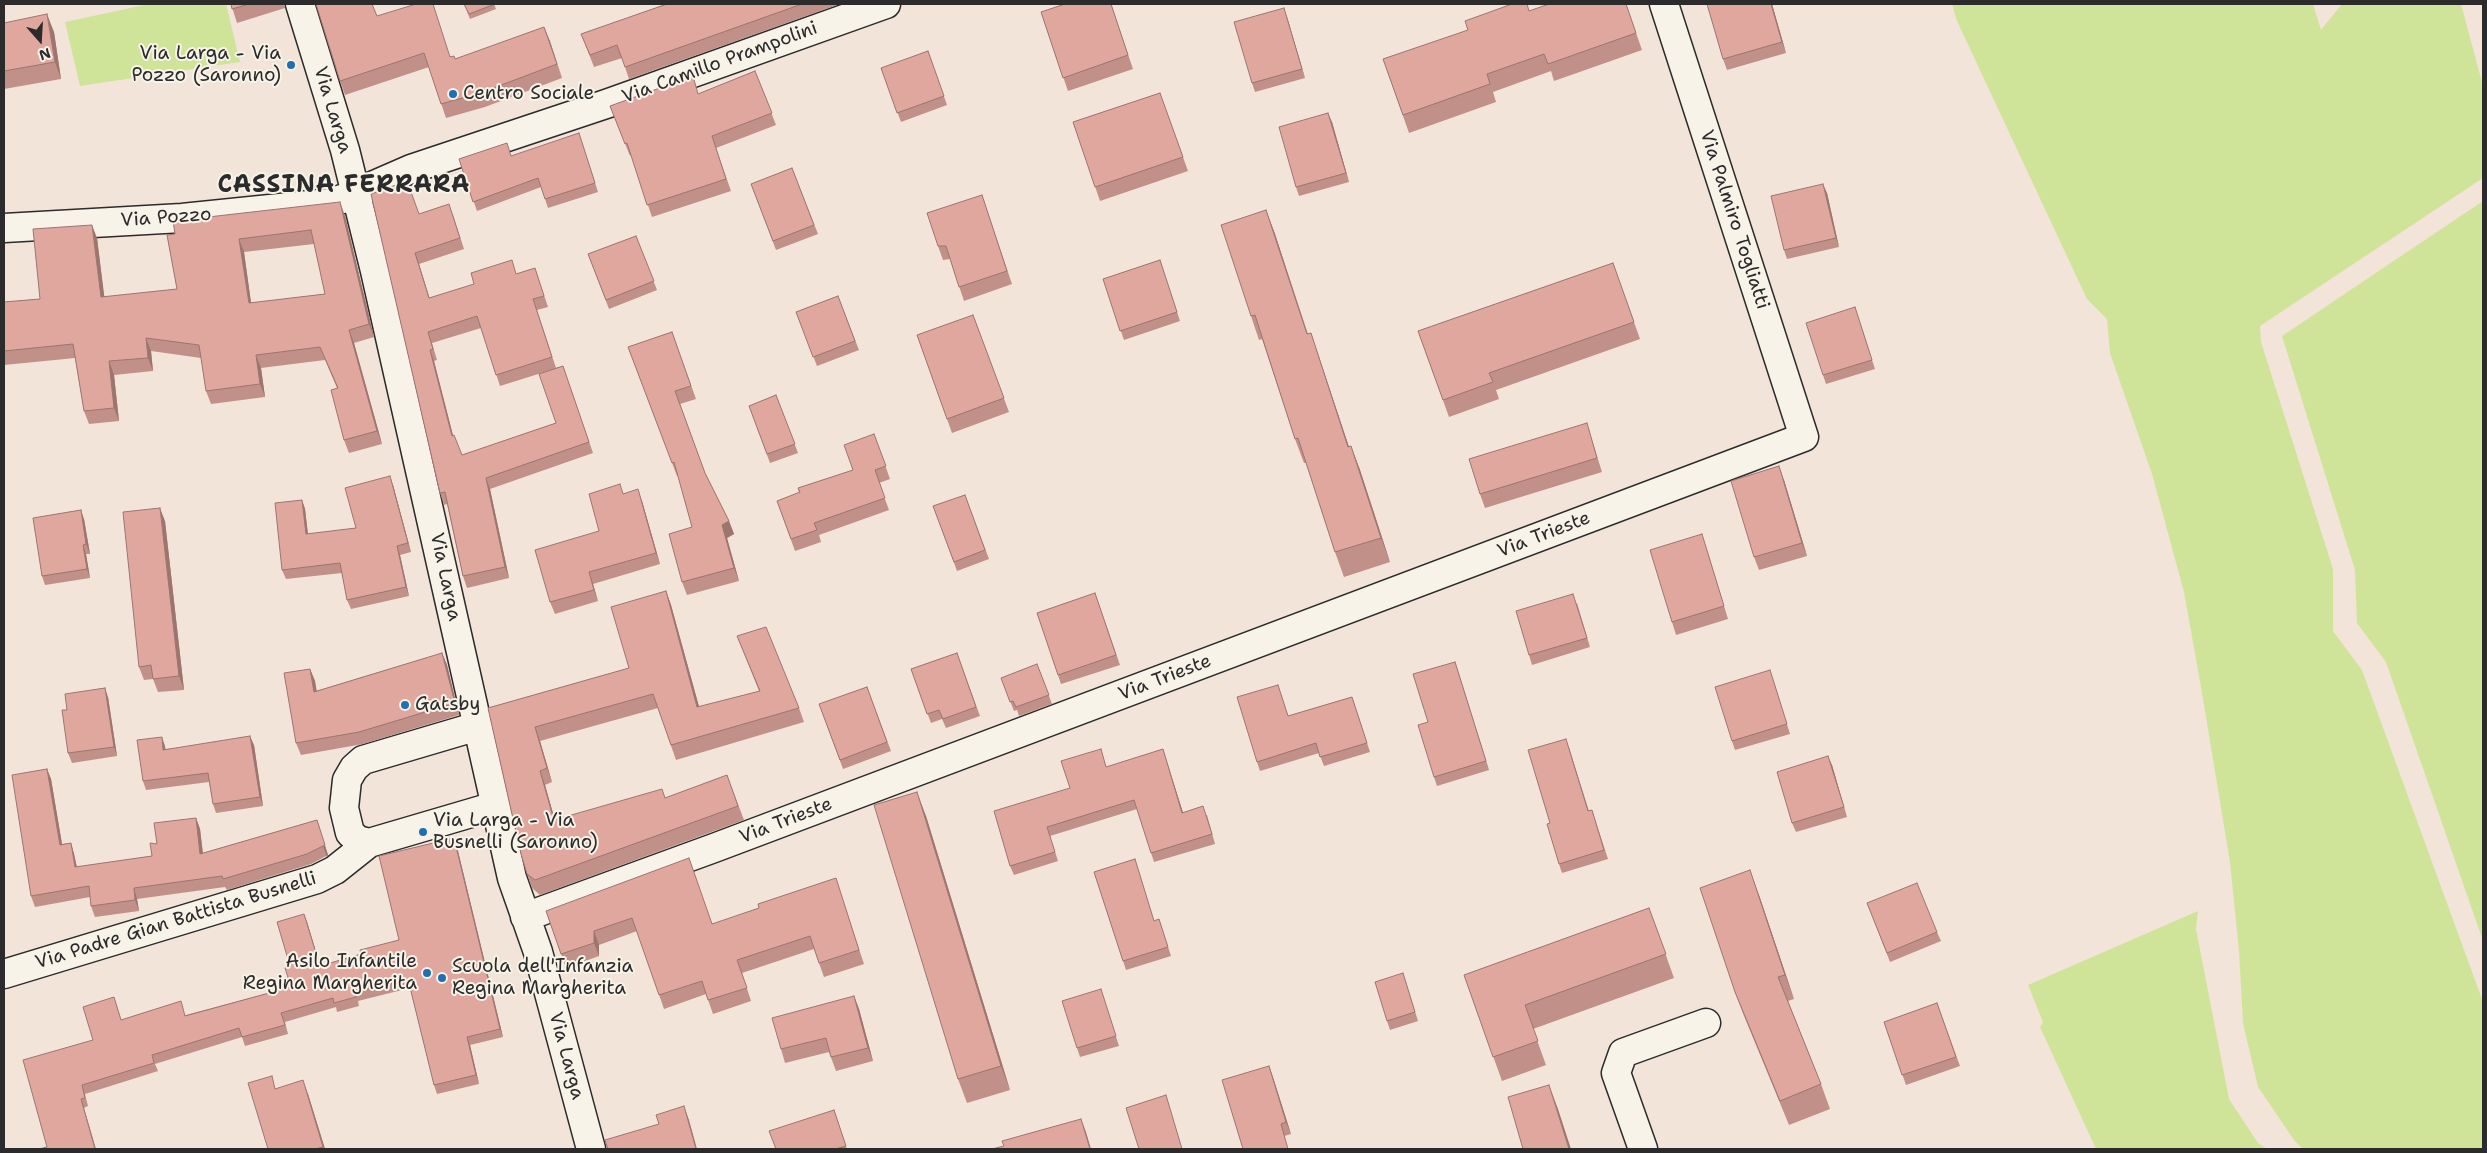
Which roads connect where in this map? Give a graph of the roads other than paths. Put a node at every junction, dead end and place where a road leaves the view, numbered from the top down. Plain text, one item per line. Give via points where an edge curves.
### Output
1 (300, 4) edge
2 (886, 4) edge
3 (1664, 4) edge
4 (355, 194) junction
5 (4, 228) edge
6 (1804, 437) joint
7 (478, 726) junction
8 (495, 806) junction
9 (369, 842) junction
10 (525, 917) junction
11 (4, 974) edge
12 (1706, 1023) dead end
13 (591, 1149) edge
14 (1643, 1149) edge

1 - 4 street, Via Larga via 345,150
2 - 4 street, Via Camillo Prampolini via 606,104 411,168
3 - 6 street, Via Palmiro Togliatti
4 - 5 street, Via Pozzo via 329,203 182,218
4 - 7 street, Via Larga
6 - 10 street, Via Trieste
7 - 8 street, Via Larga
7 - 9 street via 363,760 354,768 347,780 344,808 350,833 358,840
8 - 9 street, Via Padre Gian Battista Busnelli
8 - 10 street, Via Larga
9 - 11 street, Via Padre Gian Battista Busnelli via 335,870 317,880
10 - 13 street, Via Larga via 538,952
12 - 14 street via 1623,1053 1616,1073

